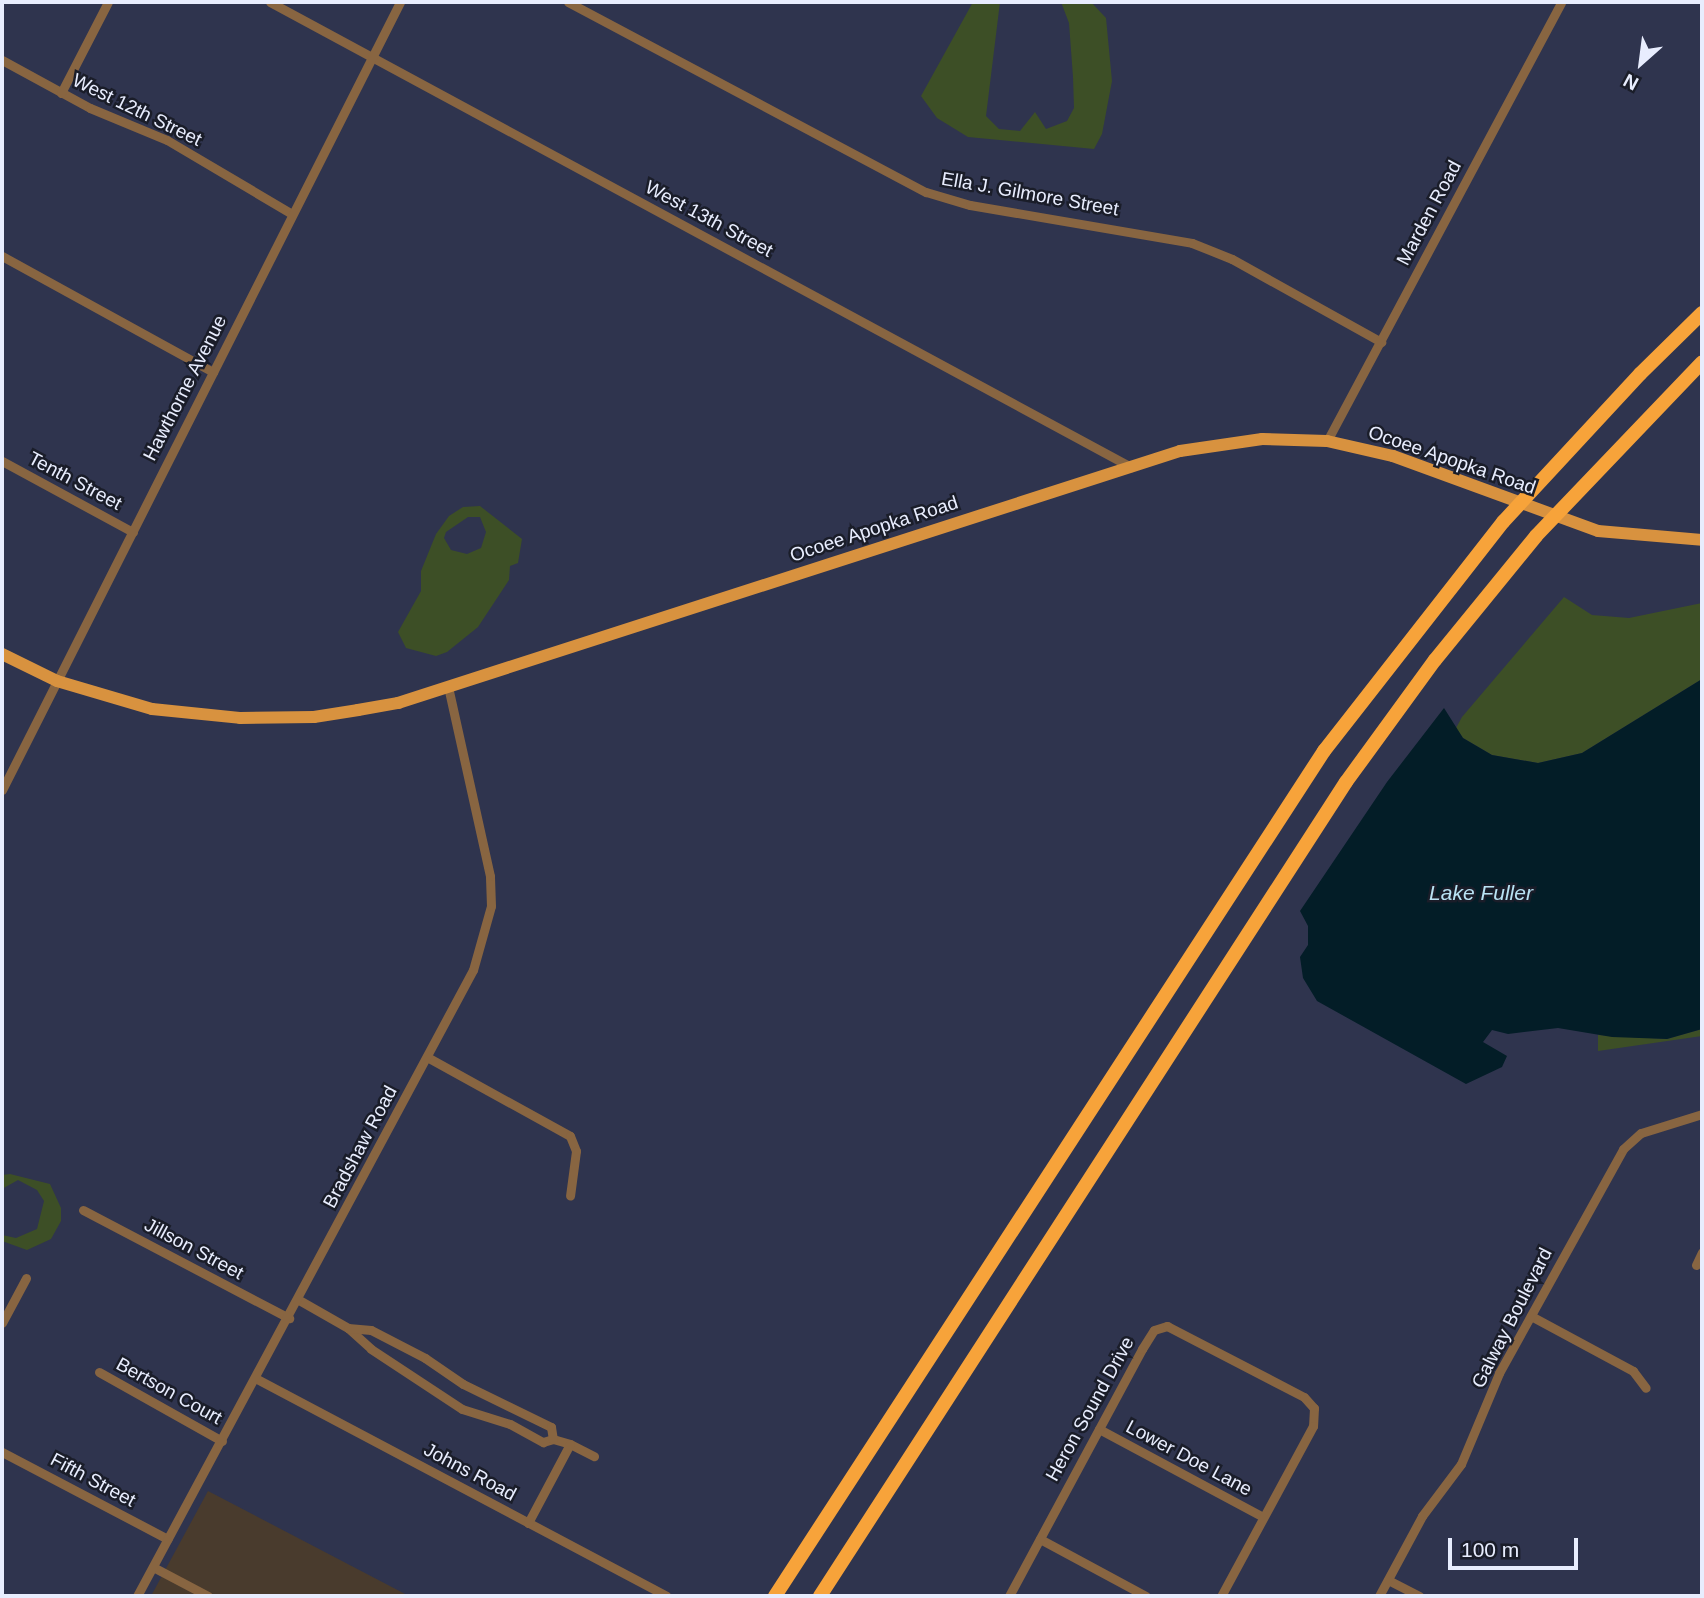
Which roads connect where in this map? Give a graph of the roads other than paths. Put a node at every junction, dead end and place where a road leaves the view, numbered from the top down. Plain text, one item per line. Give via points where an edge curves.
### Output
1 (108, 2) edge
2 (270, 2) edge
3 (400, 2) edge
4 (568, 2) edge
5 (1562, 2) edge
6 (372, 57) junction
7 (2, 60) edge
8 (61, 93) junction
9 (292, 214) junction
10 (2, 256) edge
11 (1702, 313) edge
12 (1381, 342) junction
13 (1702, 362) edge
14 (213, 372) junction
15 (1327, 441) junction
16 (2, 461) edge
17 (1130, 467) junction
18 (133, 532) junction
19 (1702, 540) edge
20 (2, 654) edge
21 (57, 681) junction
22 (449, 686) junction
23 (2, 790) edge
24 (427, 1057) junction
25 (1702, 1114) edge
26 (570, 1196) dead end
27 (83, 1210) dead end
28 (1702, 1252) edge
29 (1696, 1265) dead end
30 (26, 1278) dead end
31 (299, 1300) junction
32 (1531, 1316) junction
33 (289, 1318) junction
34 (2, 1323) edge
35 (348, 1328) junction
36 (99, 1373) dead end
37 (257, 1379) junction
38 (1646, 1388) dead end
39 (1099, 1429) junction
40 (554, 1439) junction
41 (222, 1441) junction
42 (570, 1444) junction
43 (2, 1452) edge
44 (594, 1456) dead end
45 (1263, 1517) junction
46 (528, 1523) junction
47 (168, 1539) junction
48 (1040, 1539) junction
49 (153, 1567) junction
50 (1388, 1580) junction
51 (137, 1596) edge
52 (208, 1596) edge
53 (666, 1596) edge
54 (775, 1596) edge
55 (820, 1596) edge
56 (1009, 1596) edge
57 (1146, 1596) edge
58 (1221, 1596) edge
59 (1379, 1596) edge
60 (1419, 1596) edge

1 - 8 street
2 - 6 street, West 13th Street
3 - 6 street, Hawthorne Avenue
4 - 12 street, Ella J. Gilmore Street via 926,192 970,205 1192,243 1232,259
5 - 12 street, Marden Road
6 - 9 street, Hawthorne Avenue
6 - 17 street, West 13th Street
7 - 8 street, West 12th Street
8 - 9 street, West 12th Street via 167,140
9 - 14 street, Hawthorne Avenue
10 - 14 street
11 - 54 highway via 1539,481 1367,693 1270,830
12 - 15 street, Marden Road
13 - 55 highway via 1536,536 1435,660 1305,842
14 - 18 street, Hawthorne Avenue
15 - 17 main road, Ocoee Apopka Road via 1217,443
15 - 19 main road, Ocoee Apopka Road via 1393,456 1598,531
16 - 18 street, Tenth Street
17 - 22 main road, Ocoee Apopka Road
18 - 21 street, Hawthorne Avenue
20 - 21 main road, Ocoee Apopka Road
21 - 22 main road, Ocoee Apopka Road via 152,709 240,719 314,717 398,702
21 - 23 street, Hawthorne Avenue
22 - 24 street, Bradshaw Road via 490,876 491,906 473,970
24 - 26 street via 569,1136 576,1152
24 - 31 street, Bradshaw Road
25 - 32 street, Galway Boulevard via 1641,1133 1623,1149
27 - 33 street, Jillson Street
28 - 29 street
30 - 34 street
31 - 33 street, Bradshaw Road
31 - 35 street
32 - 38 street via 1633,1371
32 - 50 street, Galway Boulevard via 1499,1373 1461,1464 1422,1516
33 - 37 street, Bradshaw Road
35 - 40 street via 371,1349 462,1409 510,1424 543,1442
35 - 40 street via 371,1330 425,1358 463,1384 551,1427
36 - 41 street, Bertson Court
37 - 41 street, Bradshaw Road
37 - 46 street, Johns Road
39 - 45 street, Lower Doe Lane
39 - 45 street, Heron Sound Drive via 1154,1329 1179,1329 1304,1397 1314,1408 1313,1426
39 - 48 street, Heron Sound Drive
40 - 42 street
41 - 47 street, Bradshaw Road
42 - 44 street
42 - 46 street
43 - 47 street, Fifth Street
45 - 58 street, Heron Sound Drive
46 - 53 street, Johns Road
47 - 49 street, Bradshaw Road
48 - 56 street, Heron Sound Drive
48 - 57 street
49 - 51 street, Bradshaw Road
49 - 52 street
50 - 59 street, Galway Boulevard
50 - 60 street

